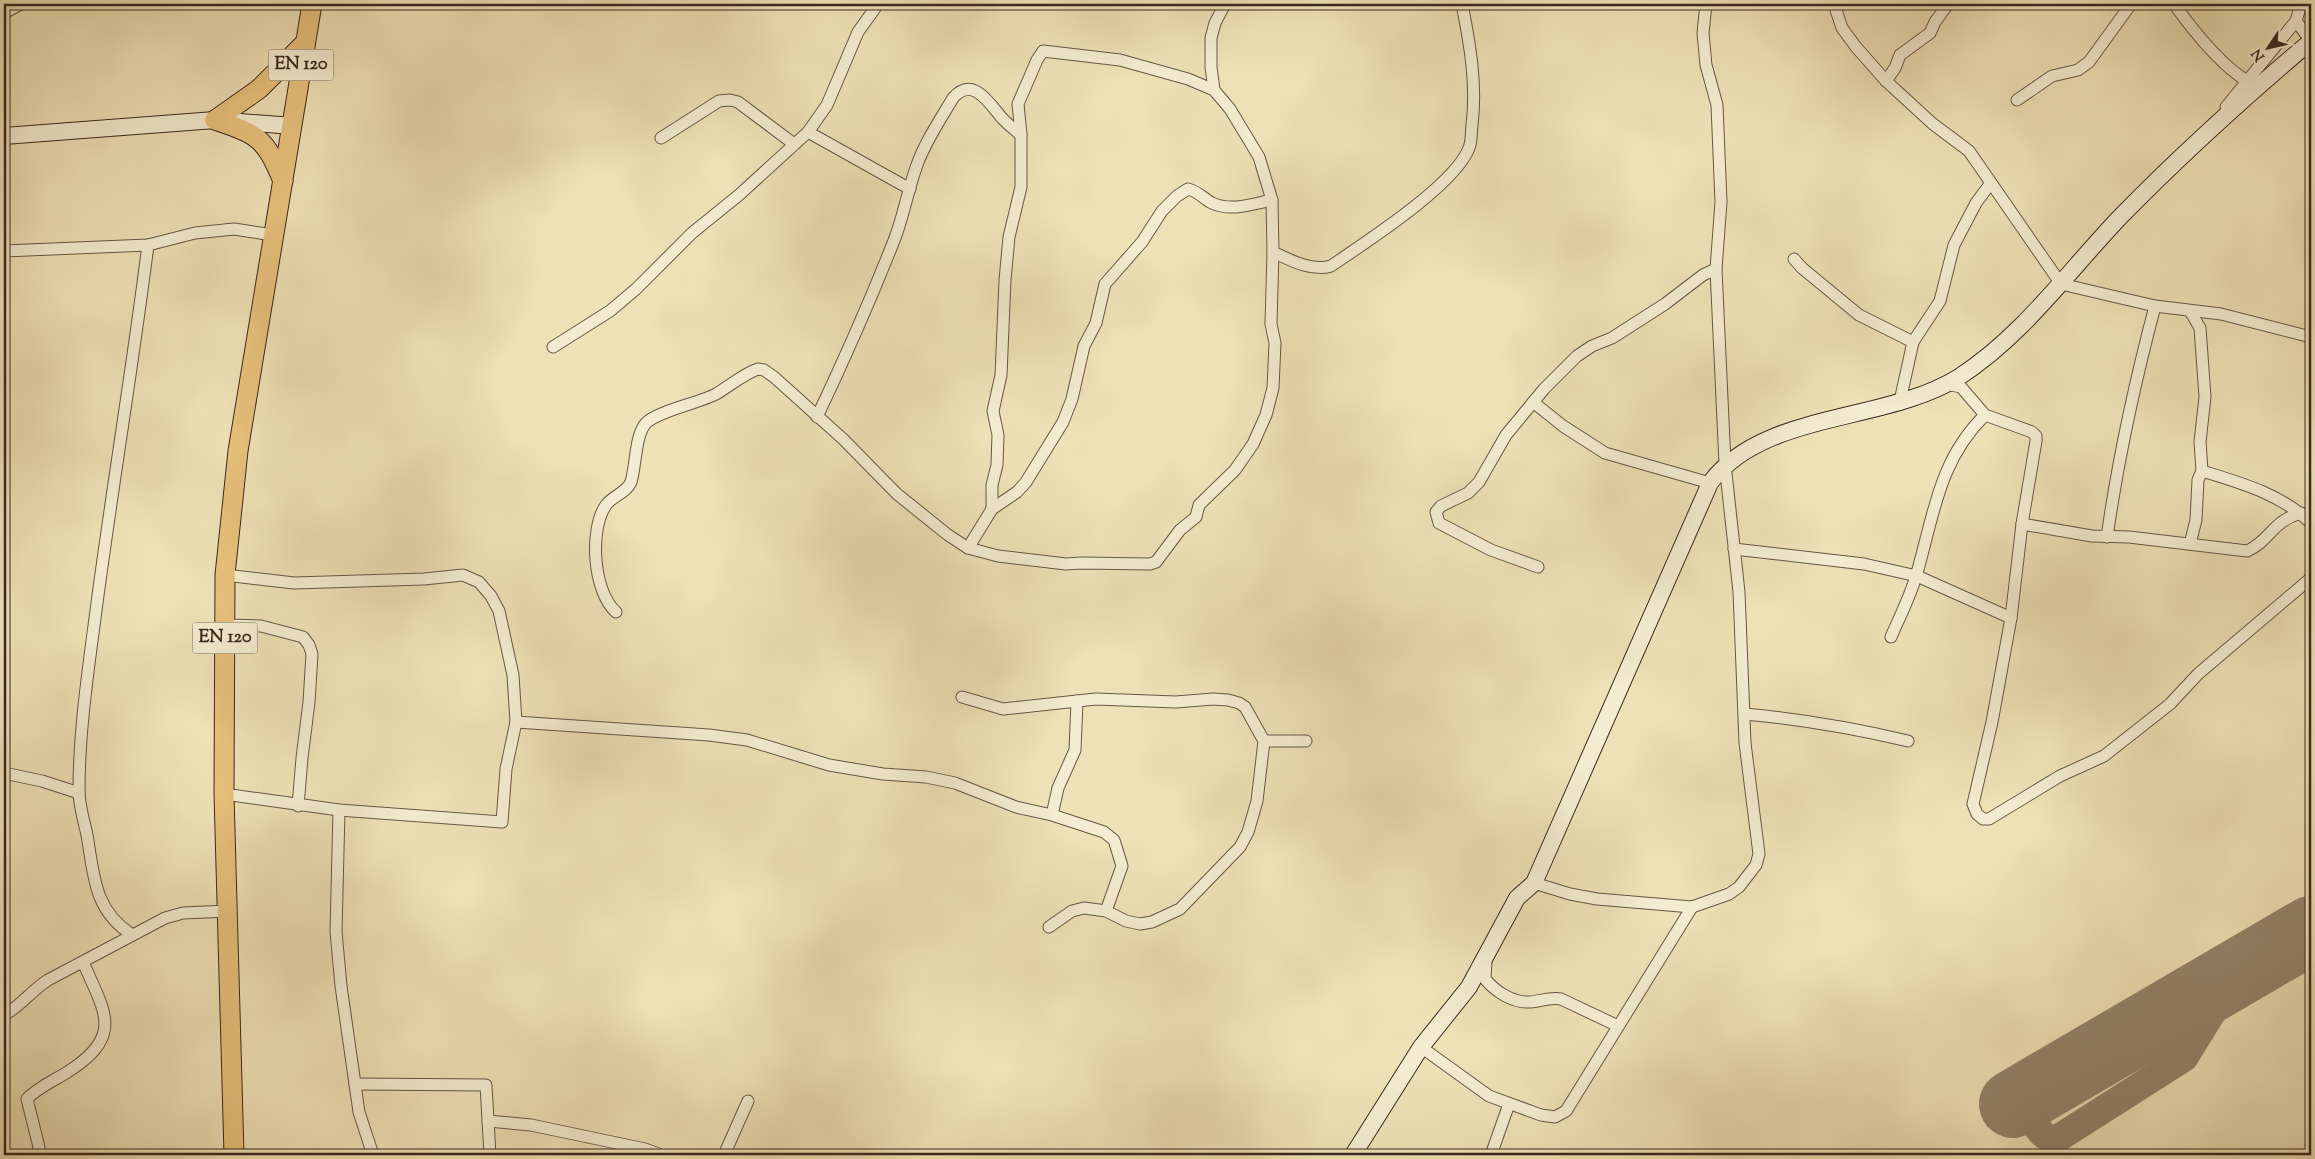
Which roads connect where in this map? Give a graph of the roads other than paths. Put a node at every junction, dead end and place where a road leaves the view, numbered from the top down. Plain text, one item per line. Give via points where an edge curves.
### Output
1 (21, 4) edge
2 (312, 4) edge
3 (878, 4) edge
4 (1225, 4) edge
5 (1462, 4) edge
6 (1706, 4) edge
7 (1834, 4) edge
8 (1948, 4) edge
9 (2131, 4) edge
10 (2174, 4) edge
11 (2301, 4) edge
12 (4, 13) edge
13 (2296, 22) junction
14 (2311, 41) edge
15 (304, 44) junction
16 (1886, 81) junction
17 (2247, 81) junction
18 (1214, 90) junction
19 (2017, 100) dead end
20 (215, 120) junction
21 (293, 126) junction
22 (808, 132) junction
23 (2205, 134) junction
24 (1021, 135) junction
25 (4, 136) edge
26 (661, 138) dead end
27 (794, 144) junction
28 (283, 181) junction
29 (1990, 184) junction
30 (910, 189) junction
31 (1272, 200) junction
32 (273, 236) junction
33 (148, 245) junction
34 (4, 251) edge
35 (1273, 252) junction
36 (1794, 259) dead end
37 (1716, 269) junction
38 (2060, 284) junction
39 (2155, 306) junction
40 (2190, 311) junction
41 (2311, 337) edge
42 (1913, 342) junction
43 (553, 346) dead end
44 (1946, 384) junction
45 (1900, 401) junction
46 (1533, 402) junction
47 (1985, 415) junction
48 (817, 417) junction
49 (1725, 464) junction
50 (2202, 471) junction
51 (1710, 483) junction
52 (992, 509) junction
53 (2301, 513) junction
54 (2311, 523) edge
55 (2022, 524) junction
56 (2106, 537) junction
57 (2190, 544) junction
58 (968, 548) junction
59 (1734, 549) junction
60 (1538, 567) dead end
61 (225, 576) junction
62 (1917, 576) junction
63 (2311, 578) edge
64 (616, 612) dead end
65 (2012, 618) junction
66 (225, 625) junction
67 (1891, 636) dead end
68 (962, 698) dead end
69 (1077, 701) junction
70 (1744, 714) junction
71 (516, 722) junction
72 (1908, 740) dead end
73 (1264, 741) junction
74 (1306, 741) dead end
75 (4, 773) edge
76 (79, 793) junction
77 (224, 794) junction
78 (298, 806) junction
79 (339, 810) junction
80 (1052, 815) junction
81 (1534, 883) junction
82 (1692, 907) junction
83 (1106, 910) junction
84 (228, 911) junction
85 (1049, 927) dead end
86 (131, 934) junction
87 (1491, 948) junction
88 (83, 962) junction
89 (4, 1015) edge
90 (1618, 1026) junction
91 (1420, 1047) junction
92 (355, 1084) junction
93 (748, 1101) dead end
94 (1509, 1104) junction
95 (488, 1121) junction
96 (37, 1155) edge
97 (234, 1155) edge
98 (373, 1155) edge
99 (490, 1155) edge
100 (661, 1155) edge
101 (724, 1155) edge
102 (1353, 1155) edge
103 (1491, 1155) edge

1 - 12 street
2 - 15 main road, EN 120
3 - 22 street via 858,32 827,105
4 - 18 street via 1214,23 1211,38
5 - 35 street via 1475,98 1470,146 1461,163 1450,177 1420,201 1331,266 1321,269 1303,265
6 - 37 street via 1703,33 1706,65 1717,105 1721,202
7 - 16 street via 1842,28
8 - 16 street via 1930,33 1900,55
9 - 19 street via 2089,62 2078,70 2052,76
10 - 17 street via 2196,32 2235,73
11 - 13 street
13 - 14 street
13 - 17 street
14 - 23 street
15 - 20 main road via 259,89
15 - 21 main road, EN 120
16 - 29 street via 1969,151
17 - 23 street
18 - 24 street via 1188,79 1120,60 1042,51 1018,104
18 - 31 street via 1230,109 1259,157
20 - 21 street
20 - 25 street
20 - 28 main road via 262,141
21 - 28 main road, EN 120
22 - 27 street
22 - 30 street
23 - 38 street via 2122,215
24 - 30 street via 976,91 966,89 959,92 923,149
24 - 52 street via 1021,187 1009,237 1001,374 992,411 998,435
26 - 27 street via 719,101 730,100 738,102
27 - 43 street via 692,233 610,311
28 - 32 main road, EN 120
29 - 38 street
29 - 42 street via 1954,245 1940,301
30 - 48 street via 879,279
31 - 35 street
31 - 52 street via 1239,207 1215,205 1188,189 1162,211 1142,242 1105,284 1096,323 1084,346 1072,400 1063,422 1017,492
32 - 33 street via 234,229 194,233
32 - 61 main road, EN 120 via 238,451
33 - 34 street
33 - 76 street via 85,697
35 - 58 street via 1271,324 1275,343 1273,388 1266,415 1253,444 1235,470 1199,505 1196,517 1180,530 1156,562 1143,565 1066,564 998,556
36 - 42 street via 1858,315
37 - 46 street via 1703,274 1665,304 1612,338 1576,356
37 - 49 street
38 - 39 street
38 - 44 street via 2000,347
39 - 40 street
39 - 56 street via 2132,392
40 - 41 street via 2221,314
40 - 50 street via 2200,328 2205,397 2200,442
42 - 45 street
44 - 45 street
44 - 47 street via 1965,390
45 - 49 street via 1790,431 1754,446
46 - 51 street via 1604,454
46 - 60 street via 1506,435 1479,482 1468,493 1441,506 1436,512 1439,523 1473,542
47 - 55 street via 2036,436
47 - 62 street via 1969,430 1944,474
48 - 58 street via 897,494
48 - 64 street via 769,372 758,369 716,394 645,424 630,485 608,503 596,531 595,547 601,583
49 - 51 street
49 - 59 street
50 - 53 street via 2268,493
50 - 57 street
51 - 81 street
52 - 58 street
53 - 54 street
53 - 57 street via 2282,520 2254,548 2247,550
55 - 56 street
55 - 65 street
56 - 57 street
59 - 62 street via 1864,564
59 - 70 street
61 - 66 main road, EN 120
61 - 71 street via 294,583 463,575 479,582 499,611 513,675
62 - 65 street
62 - 67 street
63 - 65 street via 2198,674 2170,704 2104,756 2060,776 1983,819 1973,804
66 - 77 main road, EN 120
66 - 78 street via 261,626 303,637 309,645 312,654 310,702
68 - 69 street via 1003,709
69 - 73 street via 1233,701 1245,707
69 - 80 street via 1075,750 1058,788
70 - 72 street via 1851,727
70 - 82 street via 1759,854 1756,864 1739,887 1729,894
71 - 79 street via 506,768 502,822
71 - 80 street via 747,740 830,765 955,783 1016,807
73 - 74 street
73 - 83 street via 1257,801 1248,832 1235,852 1171,915 1140,924 1126,921
75 - 76 street
76 - 86 street via 96,890 107,913
77 - 78 street
77 - 84 main road, EN 120
78 - 79 street
79 - 92 street via 336,932
80 - 83 street via 1104,832 1114,840 1122,866
81 - 82 street via 1597,899
81 - 87 street via 1517,898
82 - 90 street
83 - 85 street via 1084,908 1072,911
84 - 86 street via 183,913
84 - 97 main road, EN 120
86 - 88 street
87 - 90 street via 1484,966 1485,978 1492,988 1521,1001 1561,999
87 - 91 street via 1469,987
88 - 89 street via 33,989
88 - 96 street via 105,1014 104,1036 76,1066 27,1099 39,1147
90 - 94 street via 1566,1111 1555,1117
91 - 94 street via 1489,1096
91 - 102 street
92 - 95 street via 486,1085
92 - 98 street via 359,1112
93 - 101 street
94 - 103 street
95 - 99 street
95 - 100 street via 531,1125

